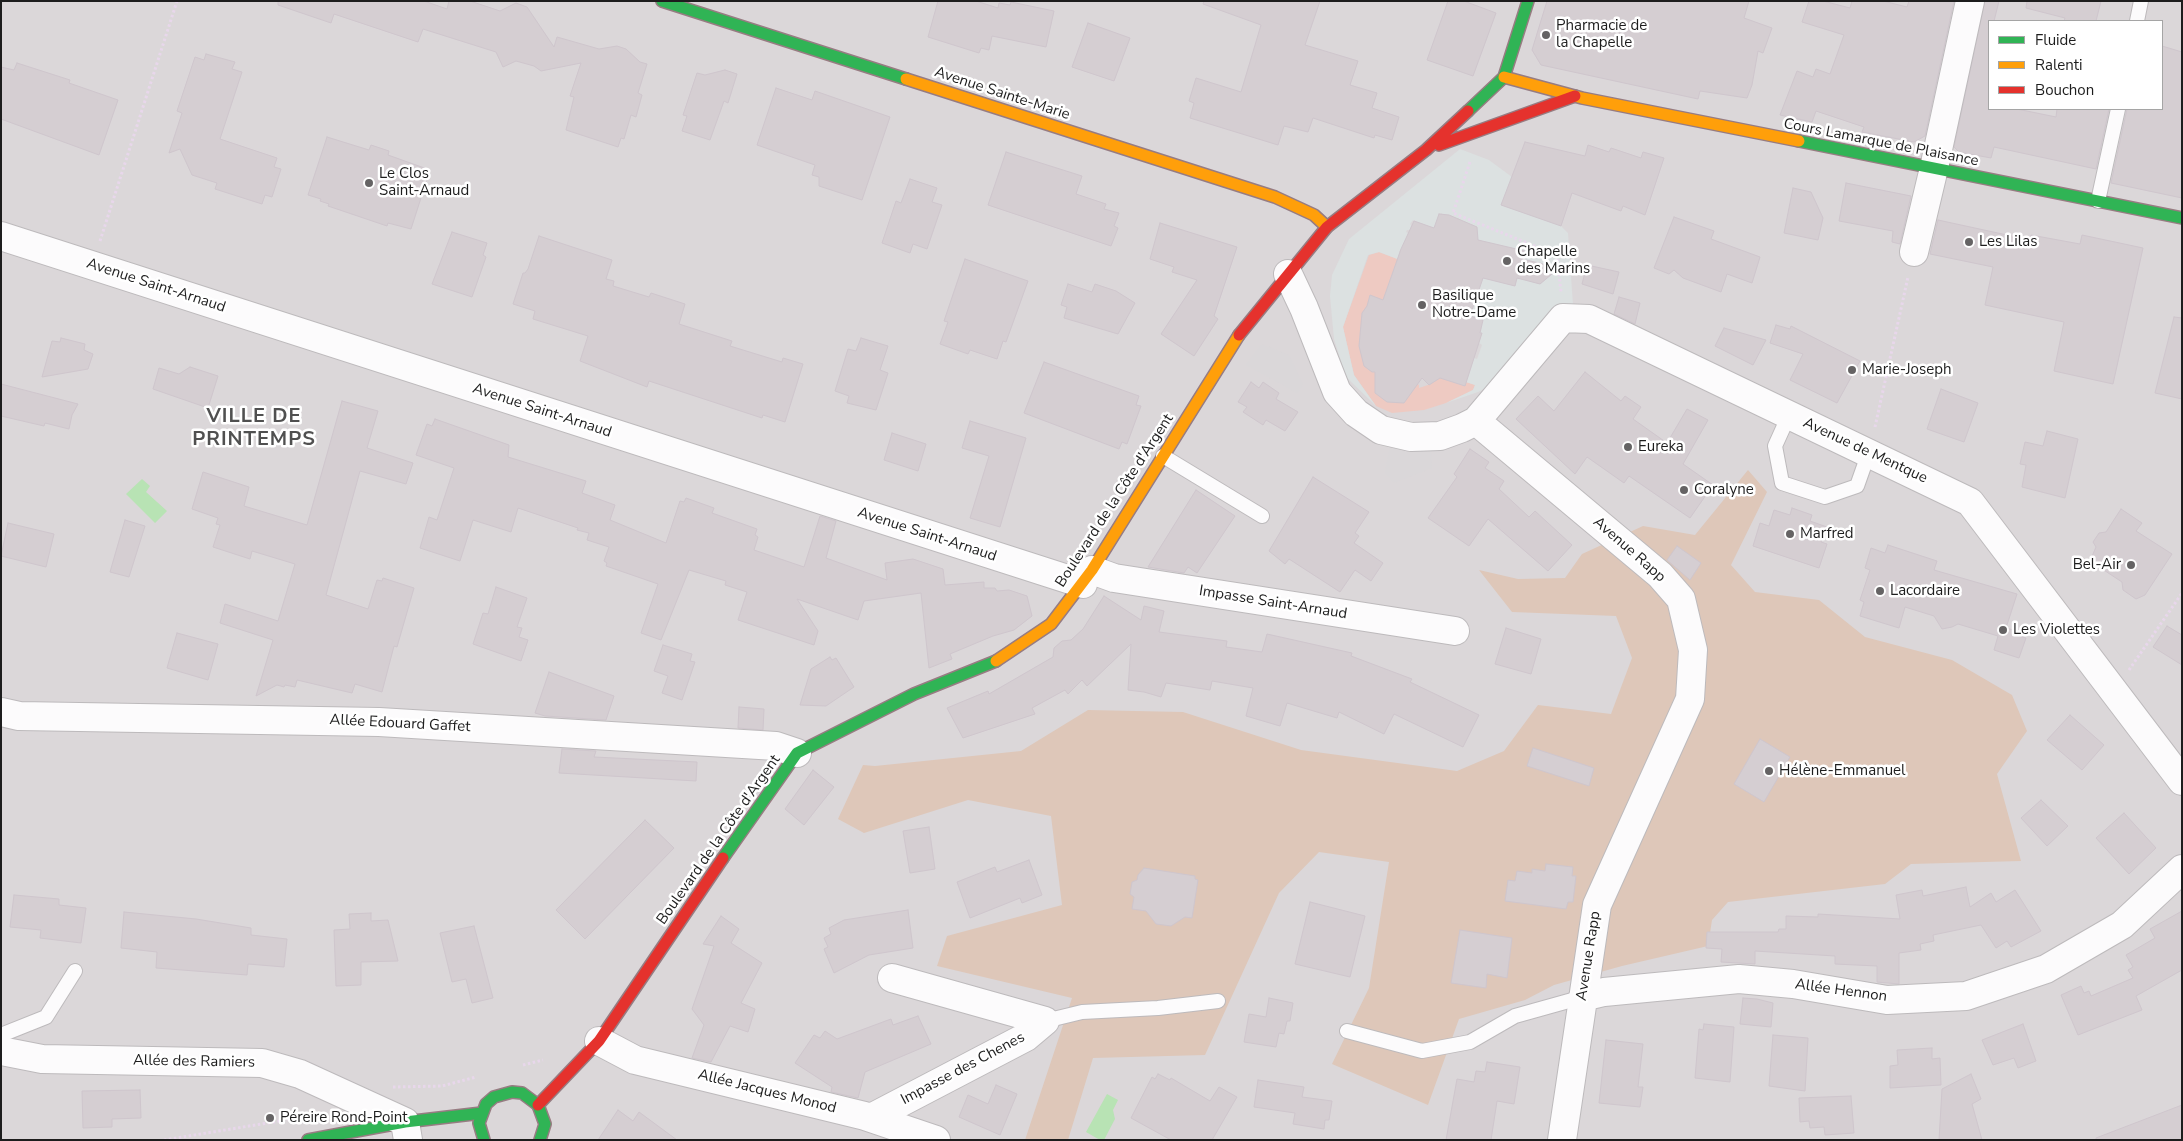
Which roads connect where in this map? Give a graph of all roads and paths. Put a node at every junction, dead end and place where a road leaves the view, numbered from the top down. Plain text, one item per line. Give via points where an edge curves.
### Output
1 (178, 1) edge
2 (662, 1) edge
3 (1528, 1) edge
4 (1970, 1) edge
5 (2142, 1) edge
6 (2137, 20) edge
7 (1504, 77) junction
8 (1575, 96) junction
9 (2118, 110) edge
10 (1531, 112) junction
11 (1426, 150) junction
12 (1474, 153) dead end
13 (1934, 168) junction
14 (2098, 201) junction
15 (2182, 218) edge
16 (1327, 226) junction
17 (1, 236) edge
18 (1914, 252) joint
19 (92, 265) junction
20 (1288, 274) junction
21 (1563, 318) junction
22 (1789, 415) junction
23 (1476, 421) junction
24 (1869, 452) junction
25 (1163, 456) junction
26 (1262, 516) dead end
27 (1088, 577) junction
28 (2182, 593) edge
29 (1455, 631) dead end
30 (2113, 693) junction
31 (1, 712) edge
32 (797, 753) junction
33 (2182, 781) edge
34 (2182, 869) edge
35 (75, 971) dead end
36 (892, 978) dead end
37 (1583, 997) junction
38 (1218, 1001) dead end
39 (1045, 1021) junction
40 (1347, 1031) dead end
41 (1, 1035) edge
42 (599, 1041) junction
43 (1, 1051) edge
44 (549, 1058) dead end
45 (521, 1066) dead end
46 (477, 1077) dead end
47 (387, 1087) dead end
48 (538, 1105) junction
49 (482, 1113) junction
50 (871, 1118) junction
51 (406, 1131) edge
52 (308, 1140) edge
53 (484, 1140) edge
54 (540, 1140) edge
55 (936, 1140) edge
56 (1562, 1140) edge

1 - 19 path
2 - 16 street, Avenue Sainte-Marie via 1275,197 1314,215
3 - 7 street
4 - 13 street
5 - 6 lane
7 - 8 street, Cours Lamarque de Plaisance
7 - 10 street
7 - 11 street, Boulevard de la Côte d'Argent
8 - 10 street
8 - 13 street, Cours Lamarque de Plaisance
9 - 14 lane
10 - 11 street, Boulevard de la Côte d'Argent
11 - 16 street, Boulevard de la Côte d'Argent
12 - 21 path via 1453,213 1557,254
13 - 14 street, Cours Lamarque de Plaisance
13 - 18 street
14 - 15 street, Cours Lamarque de Plaisance
16 - 20 street, Boulevard de la Côte d'Argent
17 - 19 street, Avenue Saint-Arnaud
18 - 24 path
19 - 27 street, Avenue Saint-Arnaud
20 - 23 street via 1337,392 1356,413 1381,430 1411,437 1440,436
20 - 25 street, Boulevard de la Côte d'Argent via 1245,326
21 - 22 street, Avenue de Mentque via 1589,319
21 - 23 street
22 - 24 street, Avenue de Mentque
22 - 24 lane via 1775,446 1782,483 1825,496 1858,486
23 - 37 street, Avenue Rapp via 1660,575 1680,599 1693,650 1690,699 1597,905
24 - 30 street, Avenue de Mentque via 1970,502
25 - 26 lane
25 - 27 street, Boulevard de la Côte d'Argent
27 - 29 street, Impasse Saint-Arnaud via 1114,578
27 - 32 street, Boulevard de la Côte d'Argent via 1051,624 1002,659 914,694
28 - 30 path
30 - 33 street, Avenue de Mentque
31 - 32 street, Allée Edouard Gaffet via 28,716 379,722 776,746
32 - 42 street, Boulevard de la Côte d'Argent
34 - 37 street, Allée Hennon via 2122,925 2046,969 1966,996 1887,1000 1793,984 1739,979 1604,992
35 - 41 lane via 46,1016
36 - 39 street, Impasse des Chenes
37 - 40 lane via 1515,1016 1470,1042 1422,1051
37 - 56 street, Avenue Rapp
38 - 39 lane via 1082,1012
39 - 50 street, Impasse des Chenes via 1026,1037
42 - 48 street, Boulevard de la Côte d'Argent
42 - 50 street, Allée Jacques Monod via 635,1060
43 - 51 street, Allée des Ramiers via 42,1059 262,1063 300,1074
44 - 45 path
46 - 47 path via 442,1086
48 - 49 street via 522,1093 512,1092 494,1097
48 - 54 street via 545,1124
49 - 51 street
49 - 53 street via 479,1123
50 - 55 street, Allée Jacques Monod
51 - 52 street

